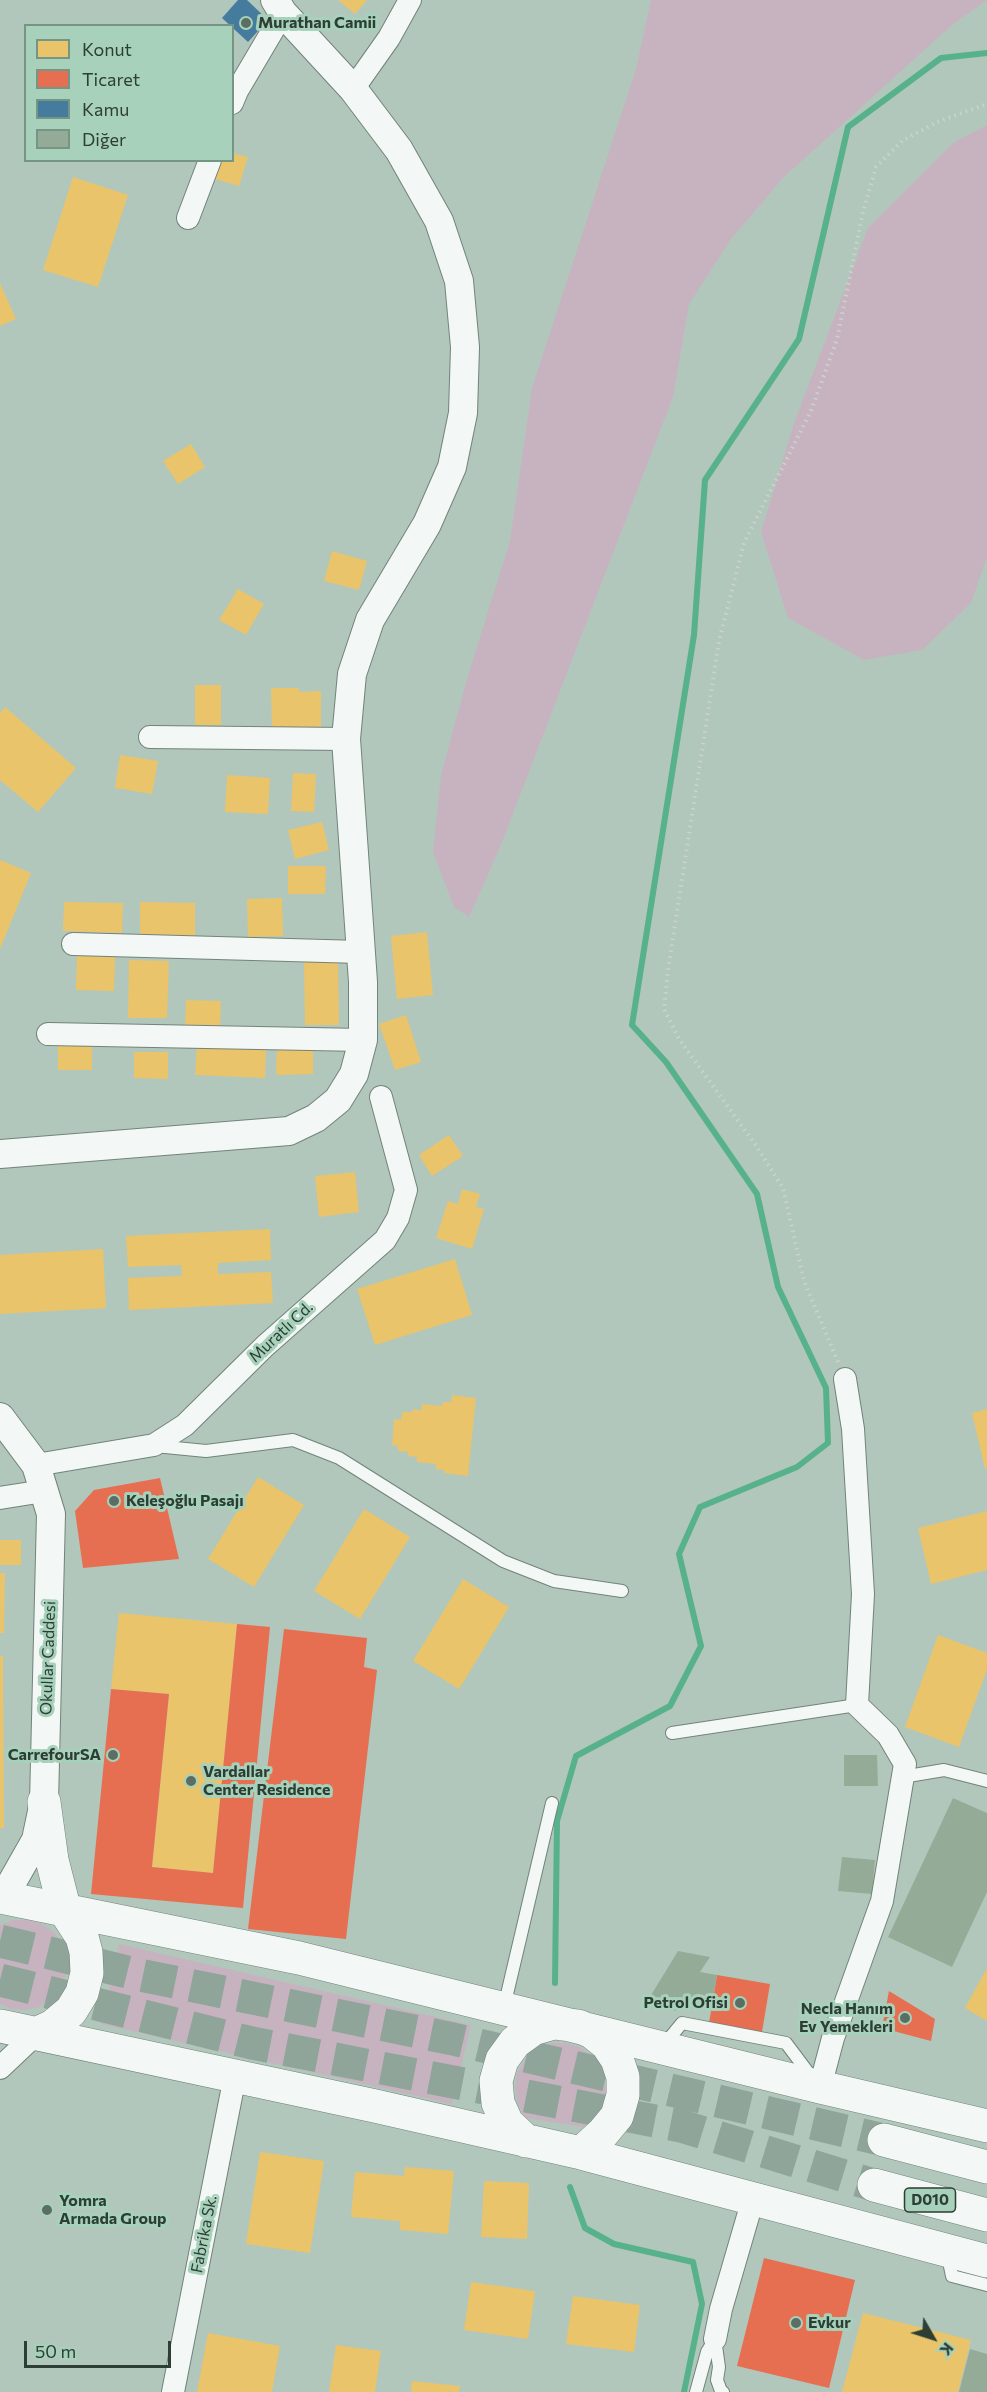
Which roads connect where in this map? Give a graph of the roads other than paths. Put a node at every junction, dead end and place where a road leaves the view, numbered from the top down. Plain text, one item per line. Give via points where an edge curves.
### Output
1 (410, 0) edge
2 (279, 7) edge
3 (353, 89) junction
4 (234, 98) edge
5 (209, 162) edge
6 (188, 218) dead end
7 (150, 737) dead end
8 (346, 739) junction
9 (73, 944) dead end
10 (361, 952) junction
11 (48, 1034) dead end
12 (363, 1040) junction
13 (381, 1097) dead end
14 (0, 1154) edge
15 (845, 1379) road end
16 (0, 1416) edge
17 (154, 1445) junction
18 (44, 1490) junction
19 (0, 1498) edge
20 (622, 1591) dead end
21 (857, 1705) junction
22 (672, 1733) dead end
23 (902, 1778) junction
24 (987, 1780) edge
25 (44, 1802) junction
26 (552, 1803) dead end
27 (1, 1898) edge
28 (65, 1911) junction
29 (504, 2008) junction
30 (0, 2026) edge
31 (578, 2026) junction
32 (36, 2034) junction
33 (0, 2068) edge
34 (235, 2076) junction
35 (820, 2087) junction
36 (987, 2126) edge
37 (884, 2140) tunnel mouth
38 (526, 2141) junction
39 (581, 2153) junction
40 (987, 2167) edge
41 (874, 2184) tunnel mouth
42 (753, 2199) junction
43 (987, 2215) edge
44 (947, 2251) junction
45 (987, 2261) edge
46 (987, 2285) edge
47 (715, 2339) junction
48 (173, 2392) edge
49 (696, 2392) edge
50 (723, 2392) edge

1 - 3 street
2 - 3 street
2 - 4 street
3 - 8 street via 399,150 439,221 459,281 465,347 463,413 452,467 427,524 370,620 352,674
5 - 6 street
7 - 8 street
8 - 10 street
9 - 10 street
10 - 12 street
11 - 12 street
12 - 14 street via 354,1074 338,1100 316,1118 289,1131
13 - 17 street, Muratlı Cd. via 406,1190 398,1218 385,1240 273,1339 185,1425
15 - 21 street via 853,1429 863,1594
16 - 18 street
17 - 18 street, Muratlı Cd.
17 - 20 lane via 206,1451 293,1440 339,1458 503,1561 554,1581
18 - 19 street, Muratlı Cd.
18 - 25 street, Okullar Caddesi
21 - 22 lane
21 - 23 street via 888,1736 905,1764
23 - 24 lane via 944,1770
23 - 35 street via 882,1901 833,2038
25 - 27 street, Okullar Caddesi via 36,1840
25 - 28 highway via 52,1860
26 - 29 lane
27 - 28 highway
28 - 29 highway via 299,1958
28 - 32 highway via 82,1937 87,1973 82,1993 71,2011
29 - 31 highway
30 - 32 highway
31 - 35 highway
31 - 38 highway via 554,2024 533,2029 515,2042 502,2060 496,2081 498,2103 507,2123
31 - 39 highway via 607,2044 623,2077 617,2116
32 - 33 street
32 - 34 highway
34 - 38 highway
34 - 48 street, Fabrika Sk.
35 - 36 highway
37 - 40 highway
38 - 39 highway
39 - 42 highway
41 - 43 highway, D010
42 - 44 highway
42 - 47 street
44 - 45 highway
44 - 46 lane via 952,2276
47 - 49 lane via 704,2360
47 - 50 lane via 717,2380

